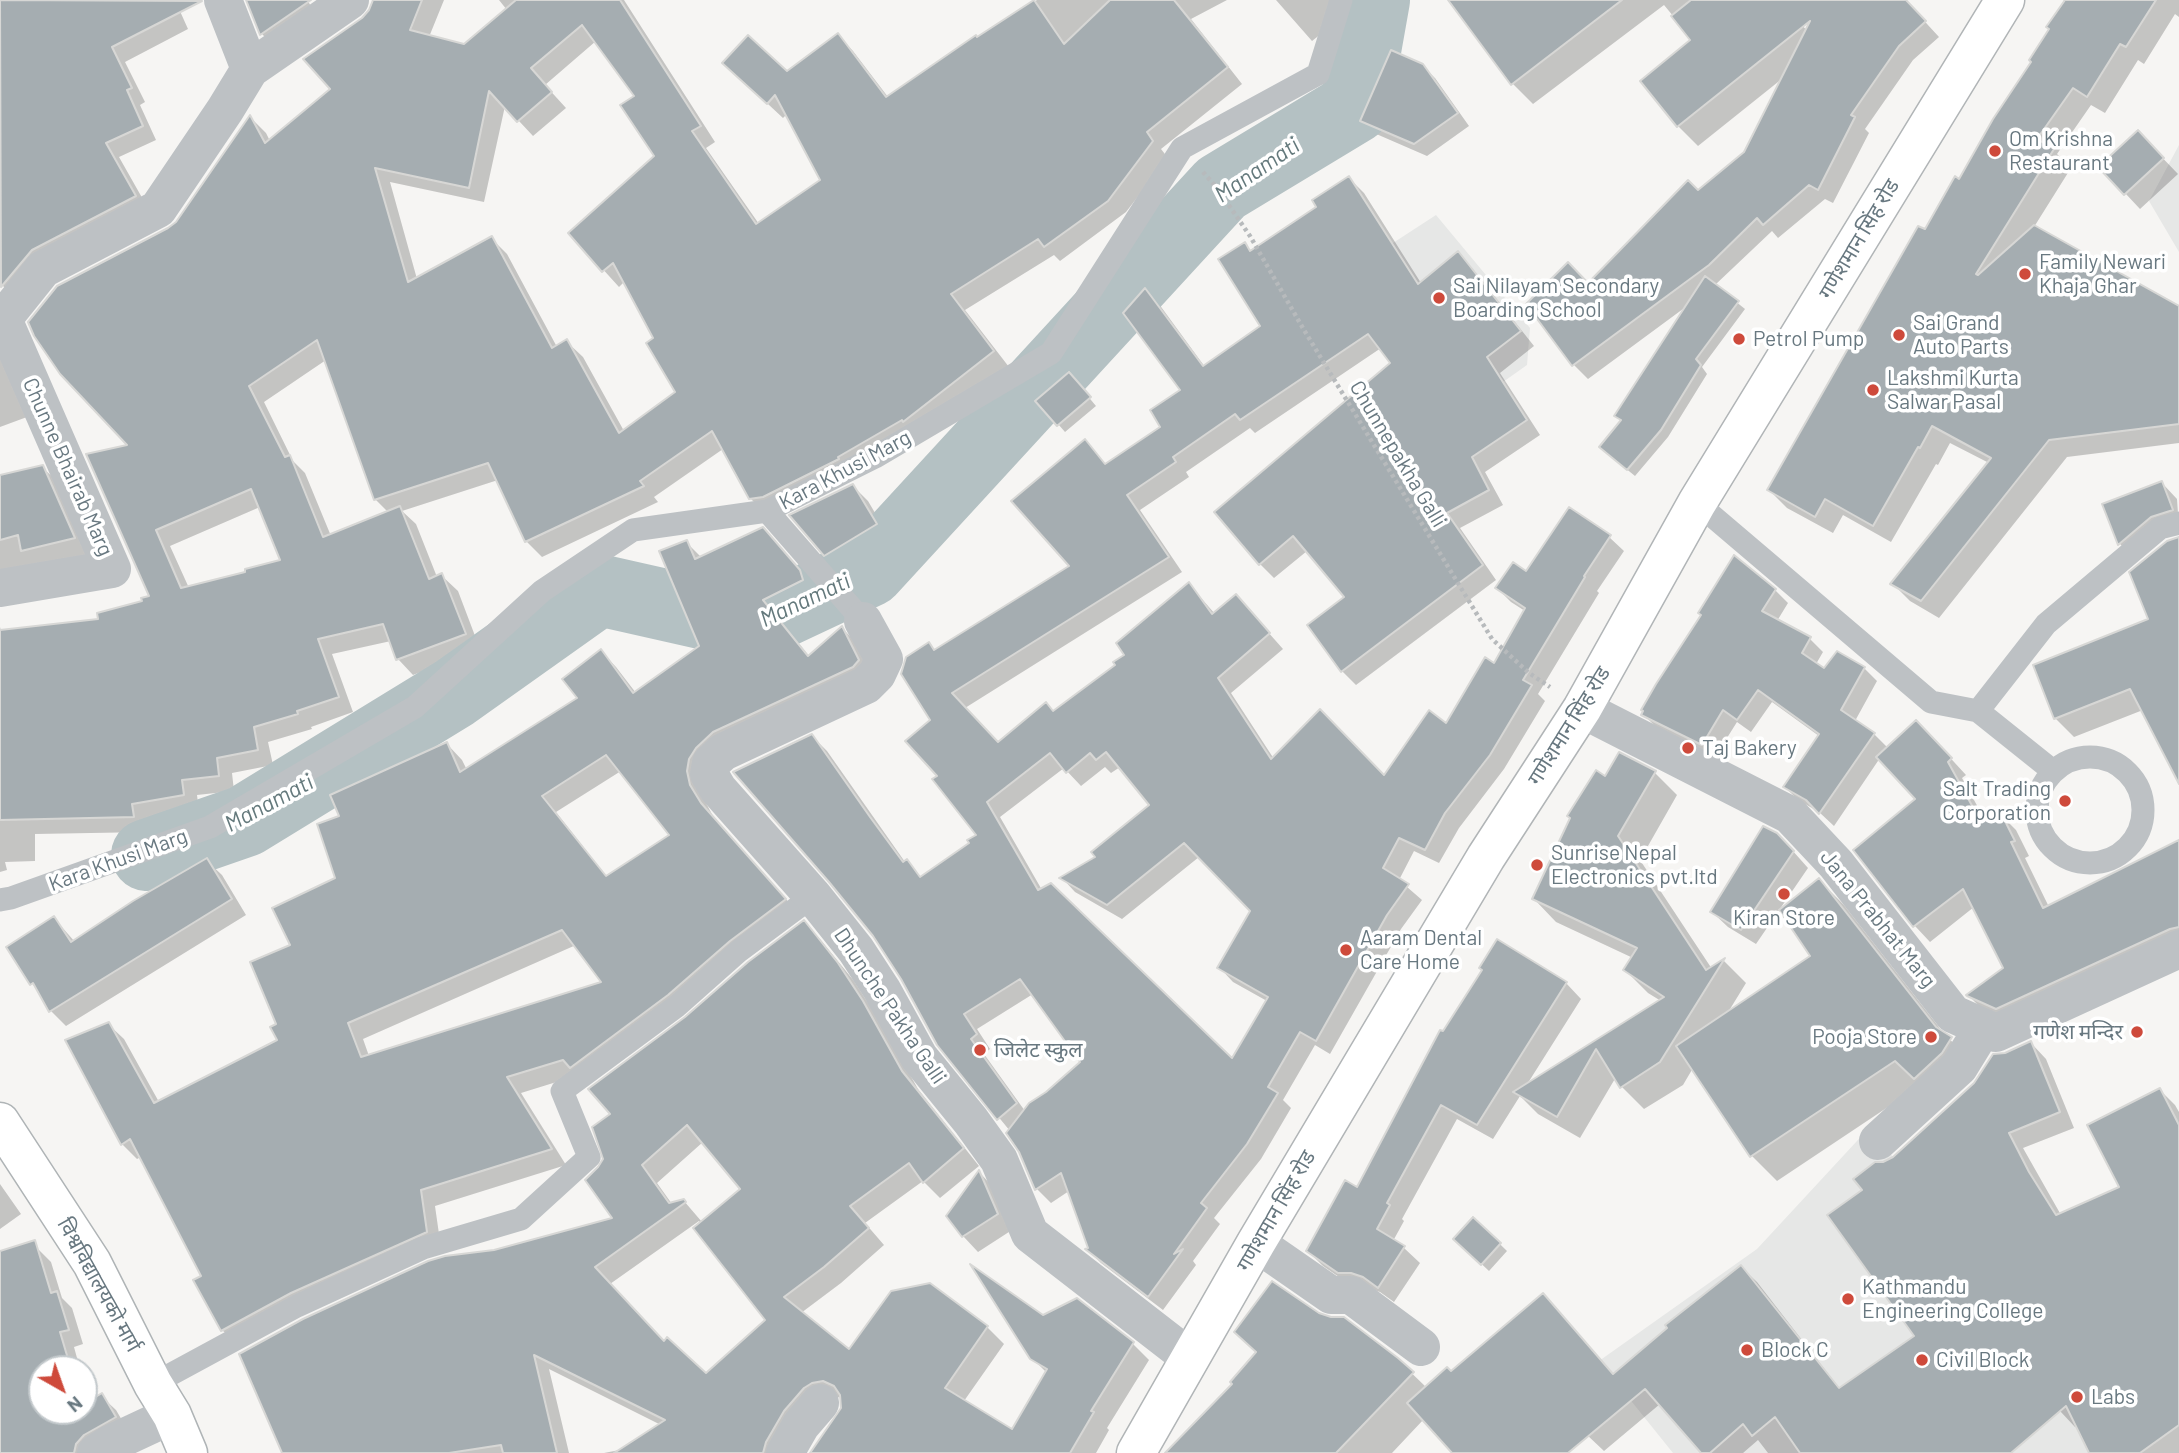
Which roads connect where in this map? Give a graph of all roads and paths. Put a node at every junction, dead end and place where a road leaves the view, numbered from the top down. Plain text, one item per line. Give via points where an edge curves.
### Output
1 (223, 0) edge
2 (350, 0) edge
3 (1341, 0) edge
4 (2005, 0) edge
5 (250, 69) junction
6 (1217, 188) dead end
7 (1698, 503) junction
8 (767, 511) junction
9 (2179, 523) edge
10 (0, 588) edge
11 (863, 621) joint
12 (1583, 709) junction
13 (1978, 710) junction
14 (2053, 771) junction
15 (813, 896) junction
16 (0, 900) edge
17 (2174, 964) edge
18 (1983, 1028) junction
19 (0, 1122) edge
20 (1878, 1141) dead end
21 (1256, 1243) junction
22 (1421, 1347) dead end
23 (1190, 1358) junction
24 (163, 1400) junction
25 (820, 1403) dead end
26 (96, 1453) edge
27 (188, 1453) edge
28 (785, 1453) edge
29 (1136, 1453) edge

1 - 5 street
2 - 5 street, Chunne Bhairab Marg
3 - 8 lane, Kara Khusi Marg via 1318,74 1182,148 1051,353 875,457
4 - 7 main road, गणेशमान सिंह रोड
5 - 10 street, Chunne Bhairab Marg via 158,209 43,269 3,319 112,569
6 - 12 path, Chunnepakha Galli via 1492,639 1529,673
7 - 12 main road, गणेशमान सिंह रोड
7 - 13 lane via 1931,702
8 - 11 lane
8 - 16 lane, Kara Khusi Marg via 633,530 542,591 415,707 210,827
9 - 13 lane via 2160,528 2046,624
11 - 15 street, Dhunche Pakha Galli via 884,659 866,685 723,752 711,763 709,774
12 - 18 street, Jana Prabhat Marg via 1790,815 1836,864 1953,1014
12 - 21 main road, गणेशमान सिंह रोड via 1486,857
13 - 14 lane
14 - 14 lane via 2068,761 2104,758 2133,778 2144,812 2141,827 2124,852 2103,862 2079,863 2051,847 2037,819 2037,803
15 - 23 street, Dhunche Pakha Galli via 856,950 919,1057 999,1160 1030,1234
15 - 24 lane via 562,1091 589,1157 521,1219 423,1248 297,1306
17 - 18 street via 1996,1033
18 - 20 street via 1959,1067
19 - 24 main road, विश्वविद्यालयको मार्ग via 92,1263
21 - 22 street via 1331,1295 1351,1295
21 - 23 main road, गणेशमान सिंह रोड
23 - 29 main road, गणेशमान सिंह रोड
24 - 26 street
24 - 27 main road, विश्वविद्यालयको मार्ग
25 - 28 street

